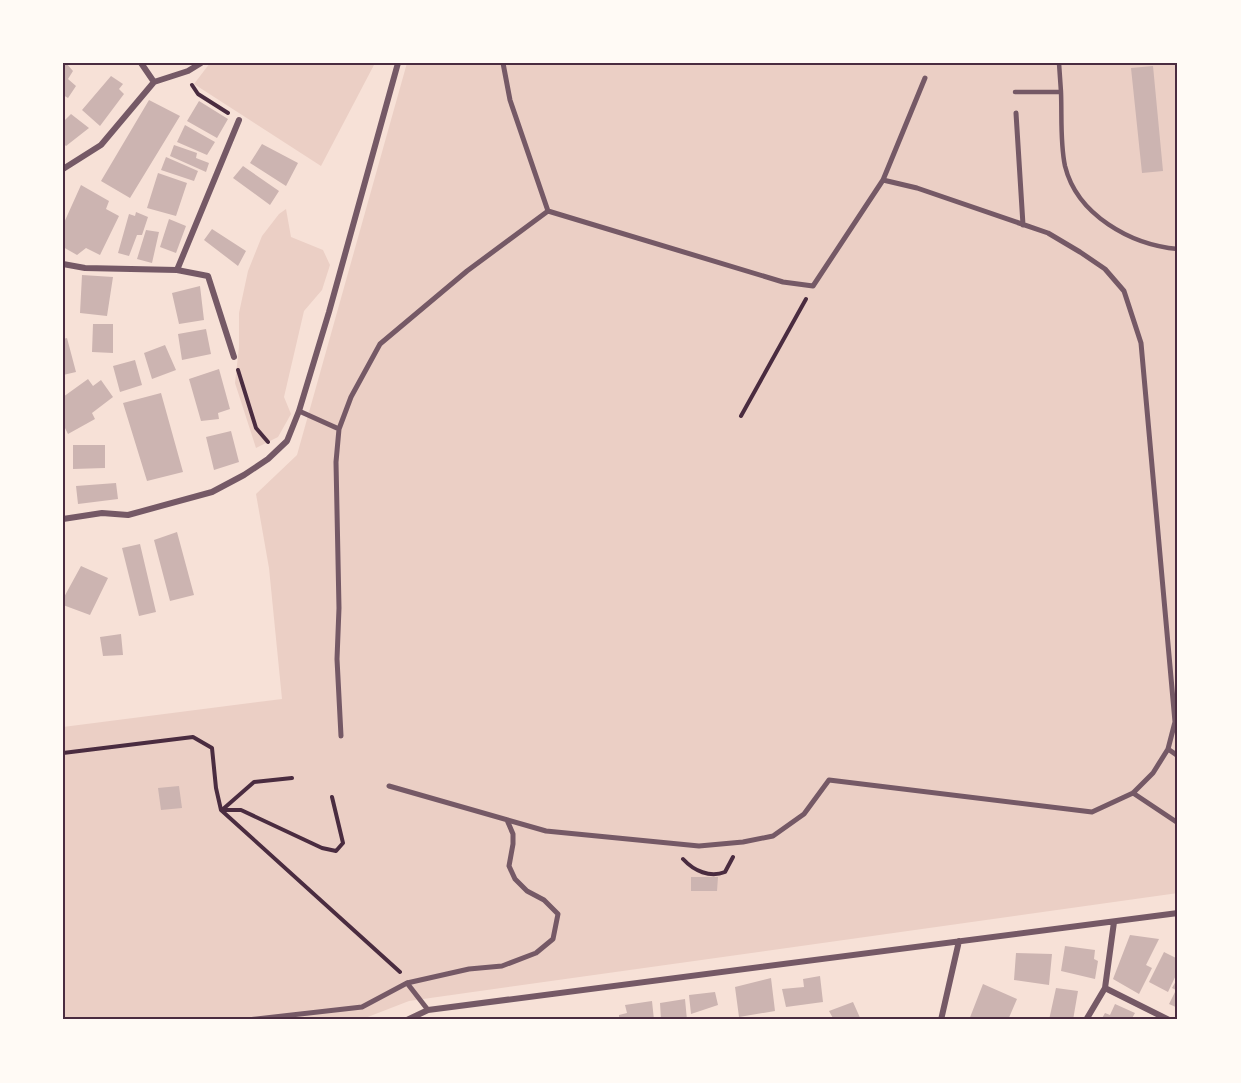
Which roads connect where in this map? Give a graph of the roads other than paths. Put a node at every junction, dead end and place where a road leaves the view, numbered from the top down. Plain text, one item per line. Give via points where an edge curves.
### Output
1 (141, 63) edge
2 (201, 63) edge
3 (398, 63) edge
4 (502, 63) edge
5 (1059, 63) edge
6 (925, 78) dead end
7 (154, 82) junction
8 (1015, 92) dead end
9 (1061, 92) junction
10 (1016, 113) dead end
11 (238, 120) road end
12 (63, 169) edge
13 (884, 180) junction
14 (548, 211) junction
15 (1023, 225) junction
16 (1178, 249) edge
17 (63, 264) edge
18 (177, 270) junction
19 (234, 357) road end
20 (299, 411) junction
21 (339, 429) junction
22 (63, 519) edge
23 (341, 736) dead end
24 (1168, 749) junction
25 (1178, 756) edge
26 (389, 786) dead end
27 (1133, 793) junction
28 (507, 820) junction
29 (1178, 823) edge
30 (1178, 913) edge
31 (1114, 922) junction
32 (959, 941) junction
33 (407, 982) junction
34 (1105, 988) junction
35 (428, 1010) junction
36 (247, 1020) edge
37 (407, 1020) edge
38 (941, 1020) edge
39 (1086, 1020) edge
40 (1169, 1020) edge

1 - 7 street
2 - 7 street
3 - 20 street
4 - 14 street via 510,100
5 - 9 lane
6 - 13 street
7 - 12 street via 101,145
8 - 9 lane
9 - 16 lane via 1065,165 1072,186 1090,210 1136,240
10 - 15 street
11 - 18 street
13 - 14 street via 813,286 783,282
13 - 15 street
14 - 21 street via 467,271 380,344 351,397
15 - 24 street via 1048,233 1105,269 1124,291 1141,343 1175,722
17 - 18 street
18 - 19 street via 208,276
20 - 21 street
20 - 22 street via 287,441 276,452 212,492 128,515 102,513
21 - 23 street via 337,659
24 - 25 street
24 - 27 street via 1153,773
26 - 28 street
27 - 28 street via 1092,812 829,780 804,814 773,836 699,846 546,831
27 - 29 street
28 - 33 street via 513,834 509,866 527,891 558,914 553,939 536,953 501,966
30 - 31 street
31 - 32 street
31 - 34 street
32 - 35 street
32 - 38 street
33 - 35 street
33 - 36 street via 362,1007
34 - 39 street
34 - 40 street
35 - 37 street

